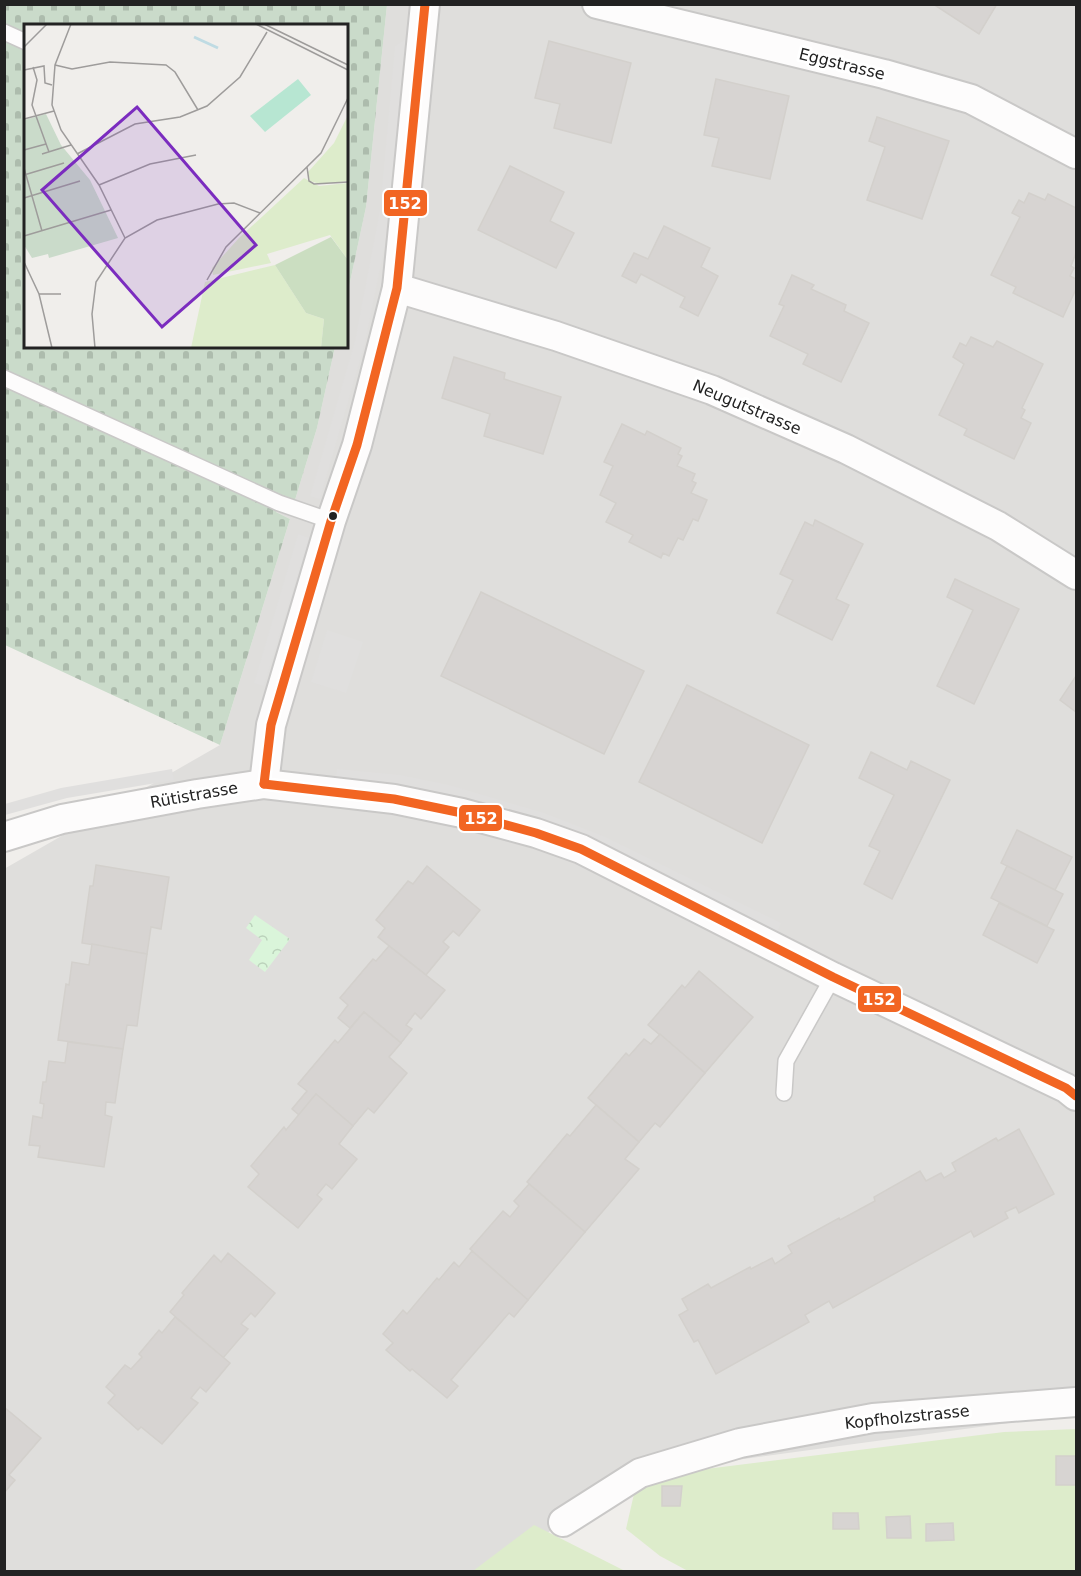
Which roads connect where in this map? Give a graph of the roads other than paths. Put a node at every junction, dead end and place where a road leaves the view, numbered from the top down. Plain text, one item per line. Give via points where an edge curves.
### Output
1 (425, 4) edge
2 (597, 4) edge
3 (4, 32) edge
4 (24, 41) edge
5 (1077, 154) edge
6 (397, 288) junction
7 (4, 378) edge
8 (331, 522) junction
9 (1077, 575) edge
10 (264, 784) junction
11 (4, 837) edge
12 (833, 977) junction
13 (784, 1093) dead end
14 (1077, 1096) edge
15 (1077, 1401) edge
16 (563, 1521) dead end

1 - 6 street
2 - 5 street, Eggstrasse via 884,74 970,99
3 - 4 lane
6 - 8 street via 357,445
6 - 9 street, Neugutstrasse via 556,336 712,390 846,449 988,520
7 - 8 lane via 279,503
8 - 10 street via 272,725
10 - 11 street, Rütistrasse via 62,819
10 - 12 street, Rütistrasse via 429,806 570,845
12 - 13 lane via 786,1061
12 - 14 street, Rütistrasse
15 - 16 street, Kopfholzstrasse via 873,1418 740,1443 640,1473

